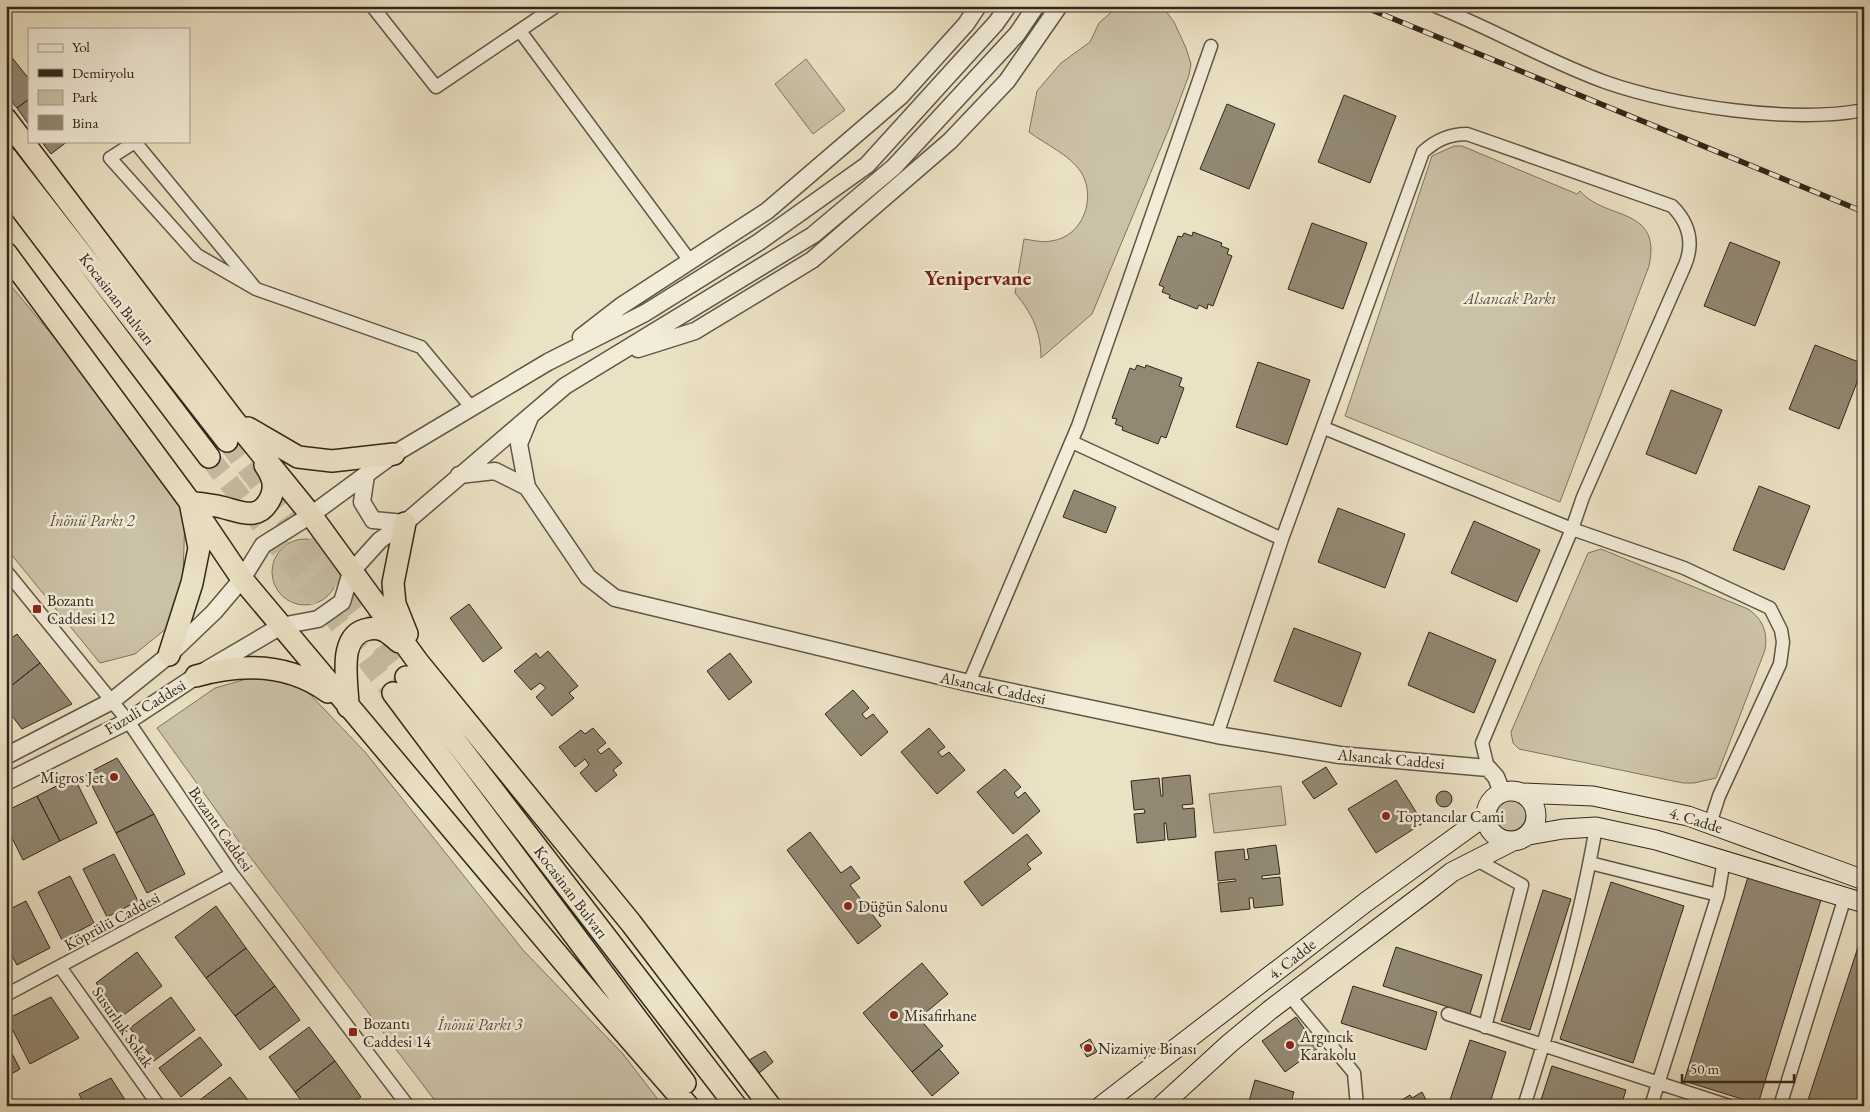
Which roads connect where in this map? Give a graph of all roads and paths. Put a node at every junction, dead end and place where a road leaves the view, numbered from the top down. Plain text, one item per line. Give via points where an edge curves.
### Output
1 (372, 6) edge
2 (556, 6) edge
3 (978, 6) edge
4 (1008, 6) edge
5 (1036, 6) edge
6 (1059, 6) edge
7 (1435, 6) edge
8 (520, 31) junction
9 (1211, 46) dead end
10 (1864, 110) edge
11 (6, 119) edge
12 (6, 157) edge
13 (6, 189) edge
14 (6, 236) edge
15 (6, 253) edge
16 (690, 261) junction
17 (256, 289) junction
18 (61, 327) junction
19 (610, 358) junction
20 (548, 362) junction
21 (471, 407) junction
22 (531, 414) junction
23 (233, 419) junction
24 (1324, 428) junction
25 (228, 441) tunnel mouth
26 (1072, 442) junction
27 (394, 454) junction
28 (209, 457) tunnel mouth
29 (459, 474) junction
30 (366, 475) junction
31 (527, 487) junction
32 (190, 502) junction
33 (311, 515) junction
34 (405, 523) junction
35 (1572, 529) junction
36 (1282, 539) junction
37 (6, 571) edge
38 (351, 572) junction
39 (242, 579) junction
40 (281, 626) junction
41 (169, 655) junction
42 (412, 669) junction
43 (196, 676) junction
44 (969, 683) junction
45 (393, 693) tunnel mouth
46 (112, 702) junction
47 (348, 707) junction
48 (128, 721) junction
49 (1217, 735) junction
50 (6, 756) edge
51 (1488, 768) junction
52 (6, 782) edge
53 (1502, 792) junction
54 (1521, 793) junction
55 (1485, 816) junction
56 (1710, 824) junction
57 (1596, 828) junction
58 (1529, 835) junction
59 (1511, 842) junction
60 (1475, 859) junction
61 (1724, 860) junction
62 (1590, 863) junction
63 (232, 874) junction
64 (1864, 880) edge
65 (1718, 895) junction
66 (1845, 897) junction
67 (1864, 903) edge
68 (631, 923) junction
69 (60, 967) junction
70 (6, 995) edge
71 (1289, 995) junction
72 (1448, 1014) dead end
73 (1485, 1027) junction
74 (1543, 1045) junction
75 (1658, 1083) junction
76 (1164, 1104) edge
77 (159, 1106) edge
78 (408, 1106) edge
79 (688, 1106) edge
80 (702, 1106) edge
81 (736, 1106) edge
82 (748, 1106) edge
83 (770, 1106) edge
84 (1101, 1106) edge
85 (1357, 1106) edge
86 (1524, 1106) edge
87 (1651, 1106) edge
88 (1729, 1106) edge
89 (1780, 1106) edge

1 - 8 street via 436,87
2 - 8 street
3 - 16 street via 966,24 900,96 766,212
4 - 20 street via 867,165 751,248 645,313
5 - 19 street via 1017,34 894,167 813,235
6 - 19 street via 1007,81 950,141 812,260 694,331
7 - 10 street via 1604,81 1663,98 1768,112
8 - 16 street
9 - 26 street
11 - 23 highway
12 - 25 highway, Kocasinan Bulvarı
13 - 28 highway, Kocasinan Bulvarı
14 - 18 highway
15 - 18 highway
16 - 20 street via 621,306
17 - 17 street via 197,255 110,158 135,142
17 - 21 street via 421,348
18 - 32 highway
19 - 22 street via 565,386
20 - 21 street
21 - 27 street
22 - 29 street
22 - 31 street, Alsancak Caddesi via 519,444
23 - 27 highway via 298,457 332,461
23 - 32 highway via 272,474 272,496 263,507 249,514
23 - 33 highway
24 - 35 street
24 - 35 street via 1423,152 1431,145 1450,136 1476,135 1672,206 1688,228 1689,256
24 - 36 street
26 - 36 street
26 - 44 street
27 - 30 street
29 - 31 street, Alsancak Caddesi via 495,471
29 - 34 street
30 - 33 street
30 - 34 street via 362,502 373,520
31 - 44 street, Alsancak Caddesi via 588,577 615,598
32 - 39 highway
32 - 41 highway via 199,548 192,583
33 - 38 highway
33 - 39 street via 263,545
34 - 38 street via 380,540
34 - 42 highway via 394,583 395,604
35 - 51 street via 1482,743
35 - 56 street via 1692,572 1770,608 1778,622 1783,642 1780,664 1719,796
36 - 49 street
37 - 46 street, Bozantı Caddesi
38 - 40 street via 342,602 318,619
38 - 42 highway
39 - 40 highway
39 - 41 street, Fuzuli Caddesi via 214,612
40 - 43 street, Fuzuli Caddesi
40 - 47 highway
41 - 46 street, Fuzuli Caddesi
42 - 47 highway via 386,631 372,628 359,632 346,650
42 - 68 highway
42 - 81 highway, Kocasinan Bulvarı
43 - 47 highway via 243,667 286,671 316,683
43 - 48 street, Fuzuli Caddesi
44 - 49 street, Alsancak Caddesi
45 - 80 highway, Kocasinan Bulvarı
46 - 48 street, Bozantı Caddesi
46 - 50 street, Fuzuli Caddesi
47 - 79 highway
48 - 52 street, Fuzuli Caddesi
48 - 63 street, Bozantı Caddesi
49 - 51 street, Alsancak Caddesi via 1340,755
51 - 53 street
53 - 54 main road
53 - 55 main road via 1487,806
54 - 56 main road, 4. Cadde via 1594,796
54 - 58 main road via 1535,807 1537,817
55 - 59 main road via 1492,834
55 - 84 main road, 4. Cadde via 1366,902
56 - 64 main road, 4. Cadde
57 - 58 main road, 4. Cadde
57 - 61 main road, 4. Cadde via 1656,840
57 - 62 street
58 - 59 main road
59 - 60 main road, 4. Cadde
60 - 71 main road, 4. Cadde via 1452,872
60 - 73 street via 1522,885
61 - 65 street
61 - 66 main road, 4. Cadde
62 - 65 street
62 - 74 street
63 - 69 street, Köprülü Caddesi
63 - 78 street, Bozantı Caddesi
65 - 75 street
66 - 67 main road, 4. Cadde
66 - 89 street
68 - 82 highway
68 - 83 highway
69 - 70 street, Köprülü Caddesi
69 - 77 street, Susurluk Sokak
71 - 76 main road, 4. Cadde via 1230,1043
71 - 85 street via 1354,1073
72 - 73 street
73 - 74 street
74 - 75 street
74 - 86 street
75 - 87 street
75 - 88 street

